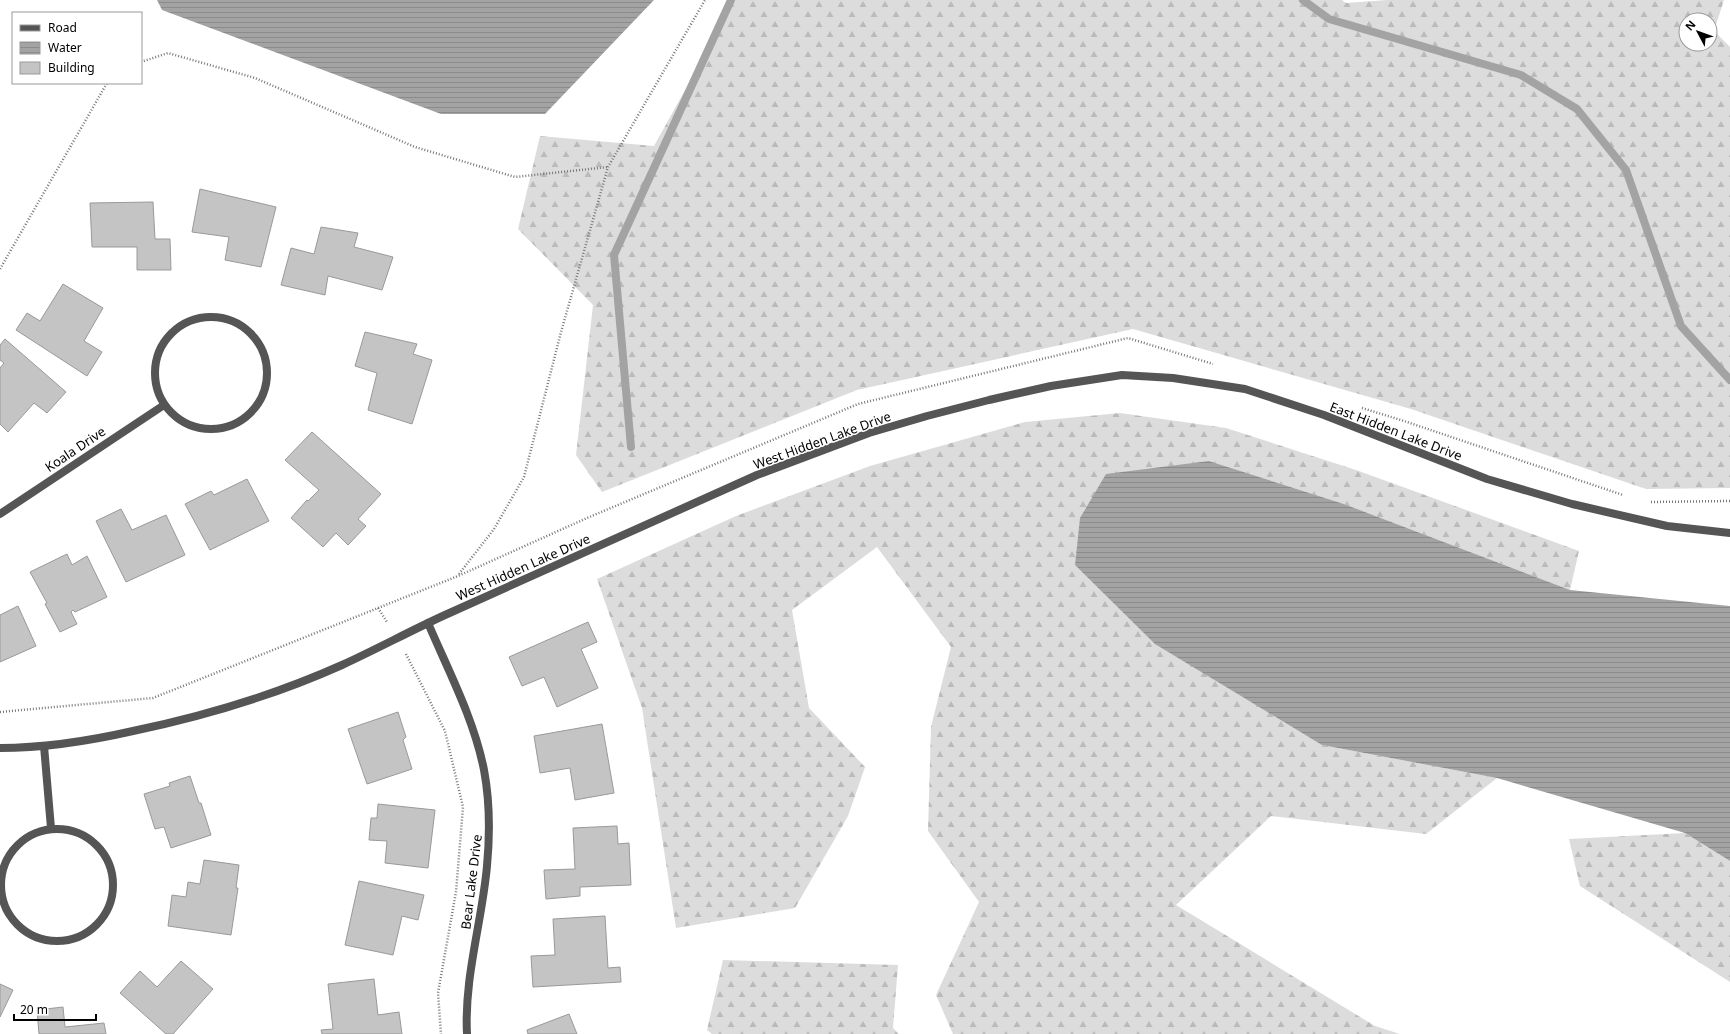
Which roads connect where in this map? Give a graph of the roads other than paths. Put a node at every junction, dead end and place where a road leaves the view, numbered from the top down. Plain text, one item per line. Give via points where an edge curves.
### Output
1 (1051, 386) joint
2 (164, 405) junction
3 (0, 514) edge
4 (1730, 533) edge
5 (428, 623) junction
6 (44, 746) junction
7 (0, 748) edge
8 (52, 828) junction
9 (467, 1034) edge

1 - 4 street, East Hidden Lake Drive via 1122,375 1173,378 1245,389 1324,415 1488,479 1572,504 1667,526
1 - 5 street, West Hidden Lake Drive via 927,416 813,453 757,475
2 - 2 street via 174,416 200,429 230,426 242,420 254,410 262,398 266,384 267,369 258,341 248,330 235,322 221,318 207,317 179,326 168,336 160,349 156,363 155,378
2 - 3 street, Koala Drive
5 - 6 street, West Hidden Lake Drive via 341,665 224,709 112,736
5 - 9 street, Bear Lake Drive via 476,739 484,769 488,800 490,833 487,868 468,991
6 - 7 street, West Hidden Lake Drive
6 - 8 street
8 - 8 street via 24,839 14,849 3,868 1,890 4,904 21,928 33,936 62,941 76,938 100,920 113,894 113,879 110,865 93,841 80,833

